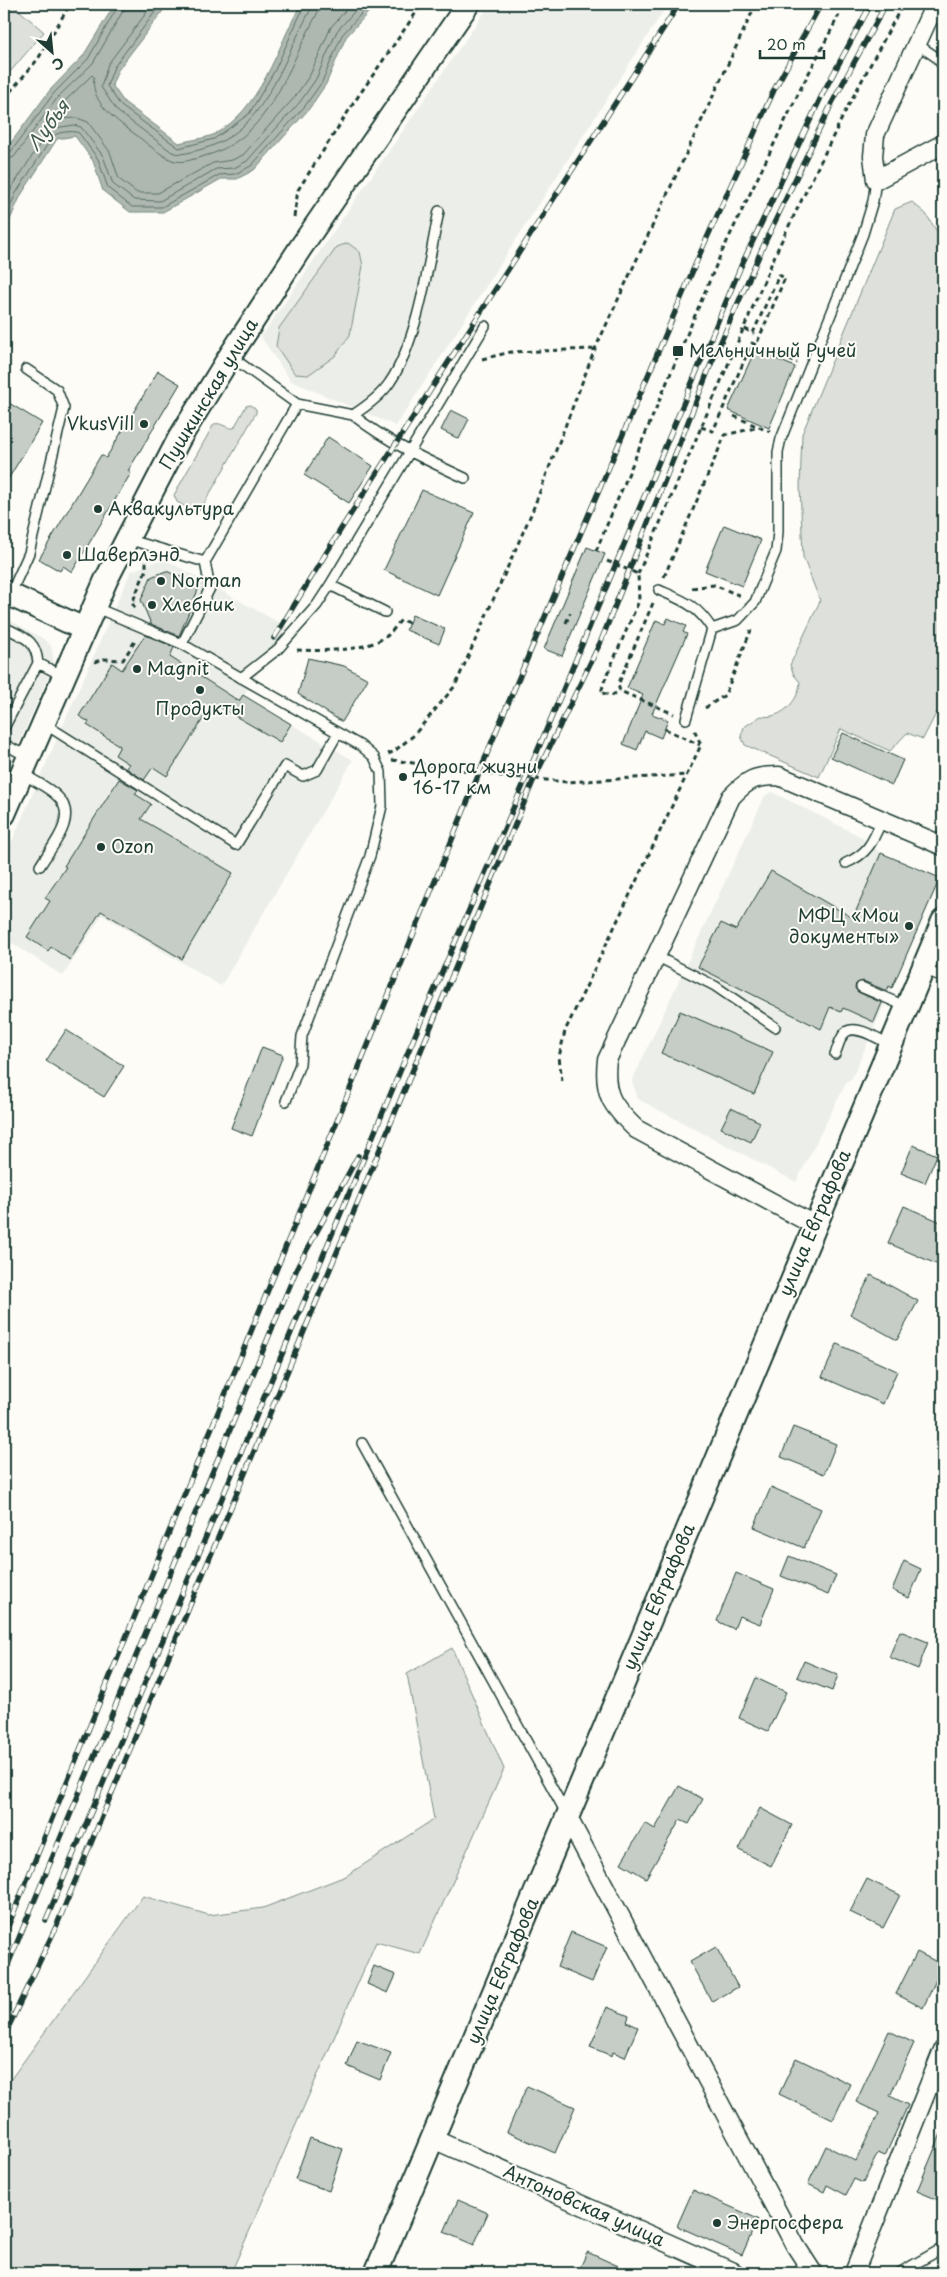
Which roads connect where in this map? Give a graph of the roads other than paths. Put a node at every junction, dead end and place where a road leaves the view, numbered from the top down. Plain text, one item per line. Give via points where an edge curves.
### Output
1 (468, 4) edge
2 (935, 4) edge
3 (917, 44) junction
4 (943, 66) edge
5 (943, 144) edge
6 (876, 180) junction
7 (439, 211) dead end
8 (485, 326) dead end
9 (230, 356) junction
10 (26, 369) dead end
11 (297, 404) junction
12 (354, 415) junction
13 (411, 452) junction
14 (465, 478) dead end
15 (136, 542) junction
16 (205, 562) junction
17 (330, 585) junction
18 (659, 590) dead end
19 (7, 594) edge
20 (94, 607) junction
21 (385, 612) dead end
22 (4, 627) edge
23 (84, 630) junction
24 (712, 630) junction
25 (182, 644) junction
26 (38, 663) junction
27 (63, 676) junction
28 (241, 678) junction
29 (686, 719) road end
30 (43, 722) junction
31 (4, 728) edge
32 (338, 733) junction
33 (4, 744) edge
34 (25, 765) junction
35 (4, 814) edge
36 (882, 820) junction
37 (943, 846) edge
38 (846, 864) dead end
39 (40, 866) dead end
40 (943, 921) edge
41 (656, 956) junction
42 (933, 973) edge
43 (861, 987) dead end
44 (907, 1007) junction
45 (775, 1027) dead end
46 (891, 1045) junction
47 (835, 1054) dead end
48 (286, 1101) dead end
49 (814, 1225) junction
50 (362, 1443) dead end
51 (567, 1816) junction
52 (943, 2050) edge
53 (433, 2139) junction
54 (943, 2248) edge
55 (376, 2273) edge
56 (735, 2273) edge
57 (813, 2273) edge
58 (854, 2273) edge
59 (899, 2273) edge

1 - 9 street, Пушкинская улица
2 - 3 street
3 - 4 lane
3 - 6 street via 875,135
5 - 6 street
6 - 24 lane via 863,234 782,437 778,452 776,551 755,602 738,620
7 - 12 lane via 418,310 404,353 391,381 374,401
8 - 13 lane
9 - 11 lane
9 - 15 street, Пушкинская улица via 179,439
10 - 19 lane via 57,390 64,408 29,553
11 - 12 lane
11 - 16 lane
12 - 13 lane
13 - 14 lane
13 - 17 lane
15 - 16 lane
15 - 20 street, Пушкинская улица
16 - 25 lane via 210,588
17 - 21 lane
17 - 28 lane via 317,605 278,649
18 - 24 lane via 690,603 704,616
19 - 23 street
20 - 23 street, Пушкинская улица
20 - 25 lane
22 - 26 lane via 29,641 37,651
23 - 27 street, Пушкинская улица
24 - 29 lane
25 - 28 lane
26 - 27 lane
26 - 31 lane
27 - 30 street, Пушкинская улица
28 - 32 lane
30 - 32 lane via 236,845 284,766 303,776 316,770
30 - 34 street, Пушкинская улица
32 - 48 lane via 374,758 381,772 382,806 370,856 302,1036 300,1064
33 - 34 lane
34 - 35 street, Пушкинская улица
34 - 39 lane via 59,797 66,811 65,826
36 - 37 street
36 - 38 lane via 860,858
36 - 41 street via 780,776 760,776 743,784 731,797
40 - 42 street, улица Евграфова
41 - 45 lane via 715,986
41 - 49 street via 607,1060 604,1080 611,1100 636,1129
42 - 44 street, улица Евграфова
43 - 44 lane
44 - 46 street, улица Евграфова
46 - 47 lane via 858,1030 850,1030 844,1033
46 - 49 street, улица Евграфова
49 - 51 street, улица Евграфова
50 - 51 lane
51 - 53 street, улица Евграфова
51 - 57 street via 795,2245
52 - 58 street
53 - 55 street, улица Евграфова
53 - 56 street, Антоновская улица
54 - 59 lane

